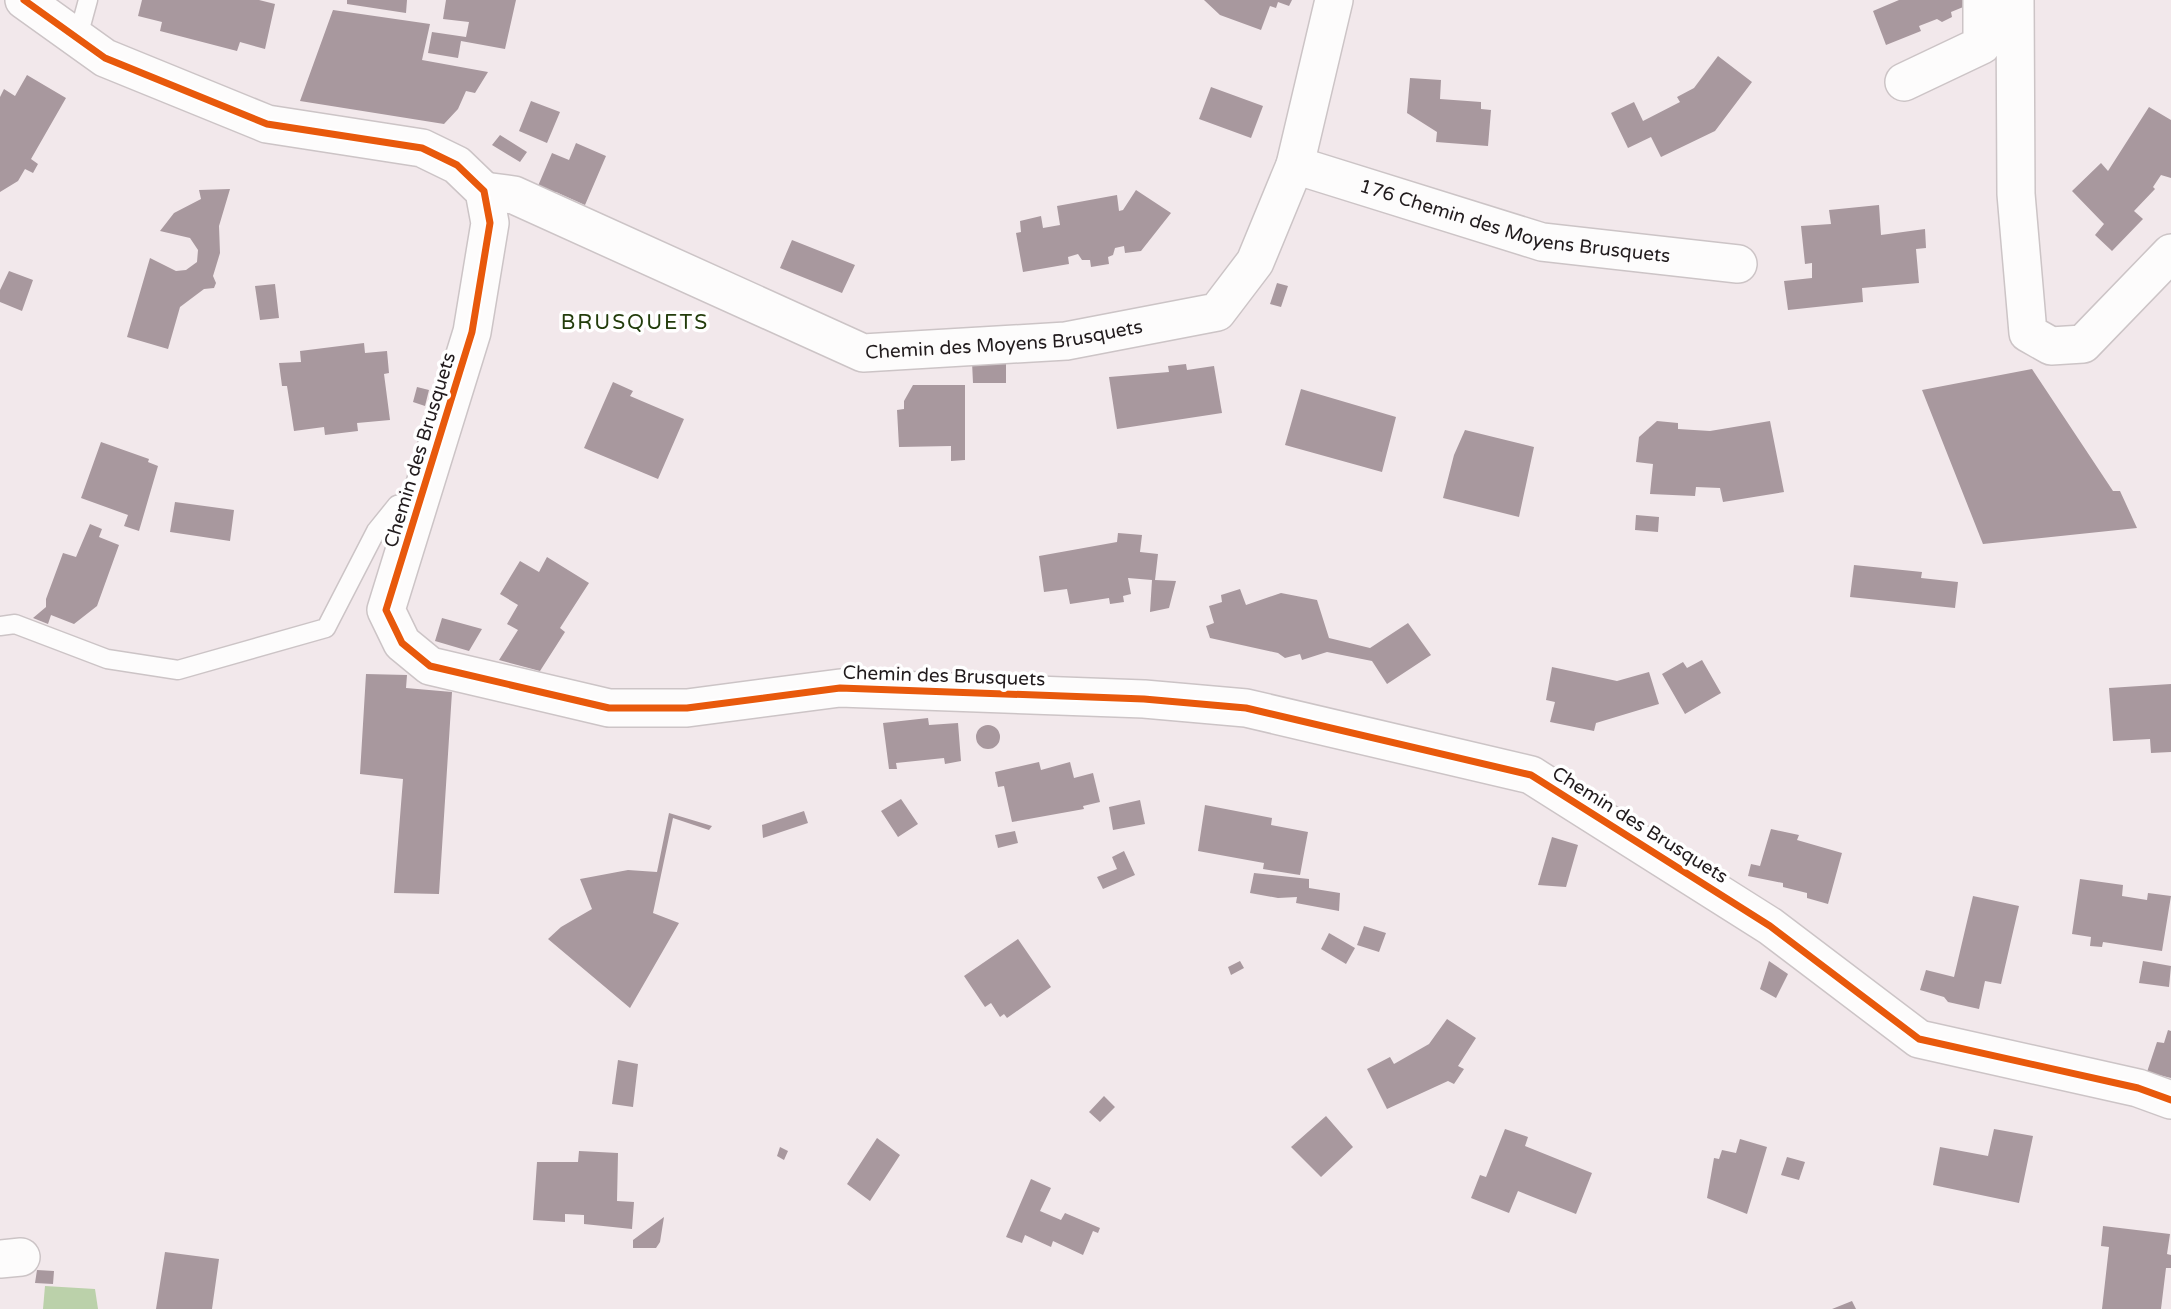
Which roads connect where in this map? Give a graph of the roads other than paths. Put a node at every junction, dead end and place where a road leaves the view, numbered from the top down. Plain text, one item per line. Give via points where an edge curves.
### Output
1 (24, 0) edge
2 (88, 0) edge
3 (1334, 0) edge
4 (1982, 0) edge
5 (2015, 0) edge
6 (71, 34) junction
7 (1903, 82) dead end
8 (1295, 166) junction
9 (484, 191) junction
10 (2171, 253) edge
11 (1738, 264) dead end
12 (423, 498) junction
13 (0, 626) edge
14 (2171, 1100) edge

1 - 6 street
2 - 6 lane via 82,22
3 - 8 street, Chemin des Moyens Brusquets
4 - 7 street via 1982,45
5 - 10 street via 2016,194 2028,333 2051,346 2082,344
6 - 9 street via 104,58 267,124 422,148 457,165
8 - 9 street, Chemin des Moyens Brusquets via 1255,262 1217,312 1066,341 863,353 513,195
8 - 11 street, 176 Chemin des Moyens Brusquets via 1542,242
9 - 12 street, Chemin des Brusquets via 490,222 472,332
12 - 13 lane via 397,505 376,531 326,628 178,670 107,659 15,624
12 - 14 street, Chemin des Brusquets via 386,610 402,643 430,666 609,708 687,708 840,688 1062,695 1246,708 1531,775 1770,926 1919,1039 2138,1088

